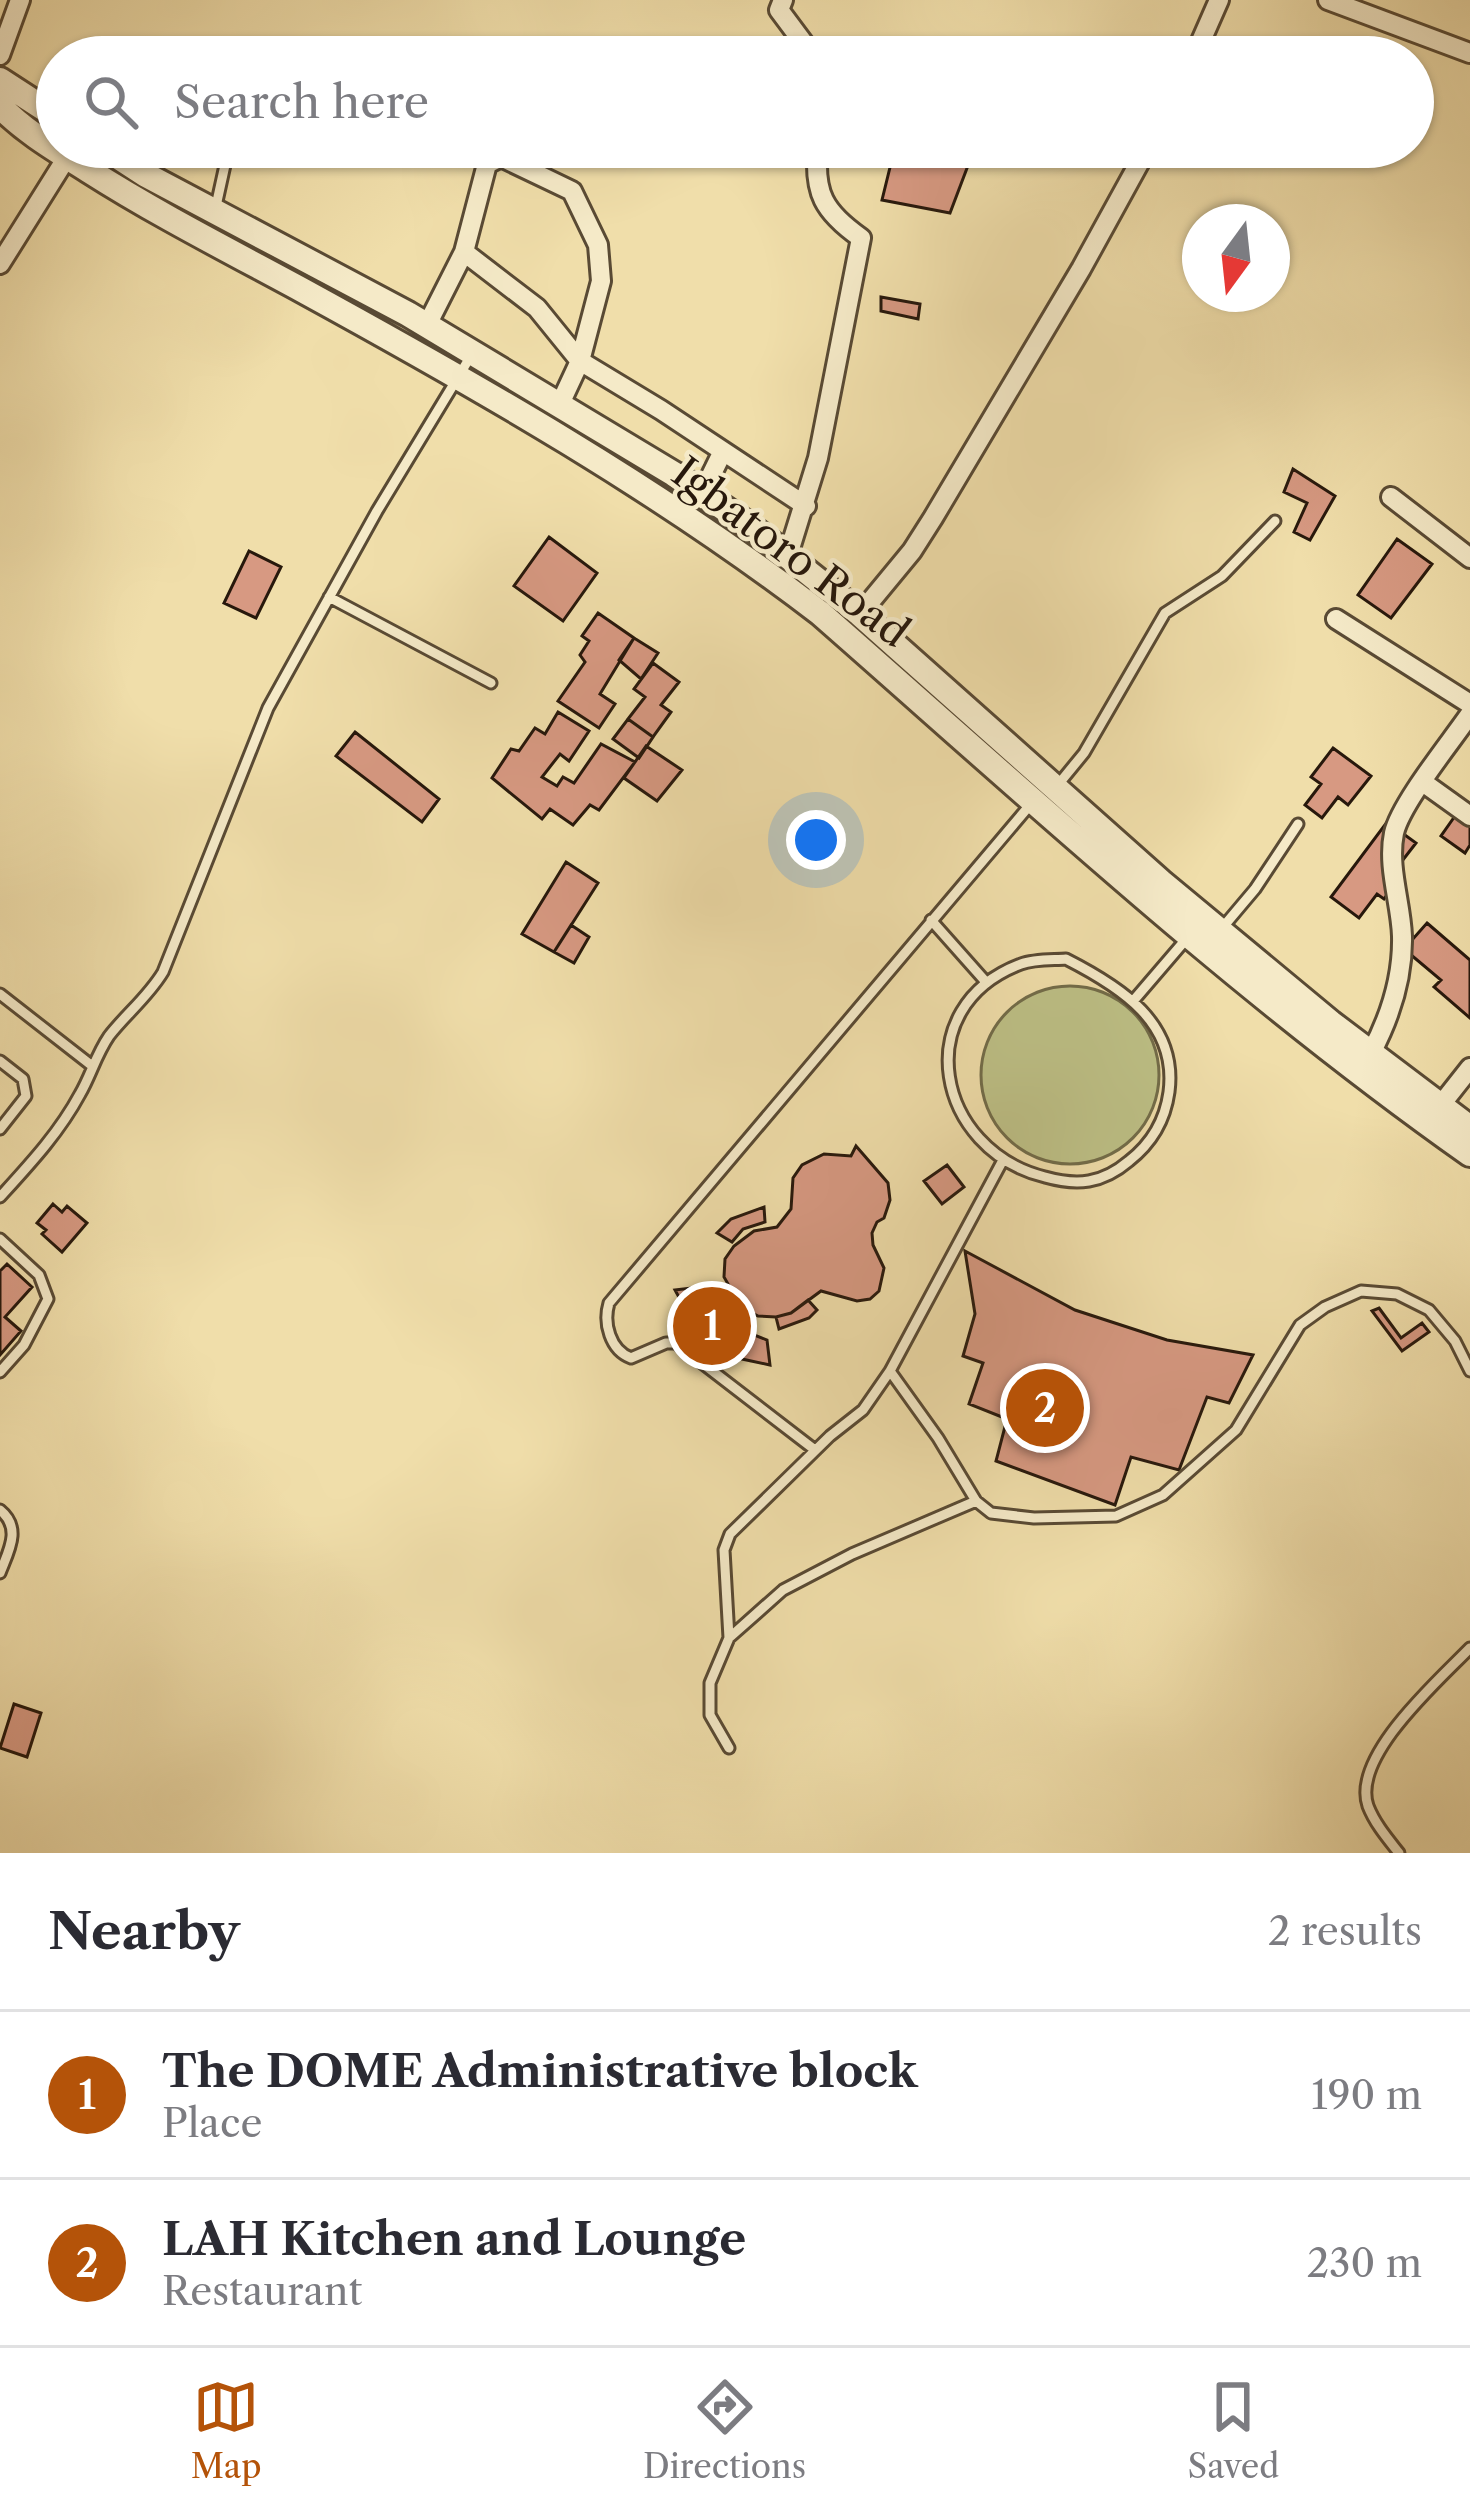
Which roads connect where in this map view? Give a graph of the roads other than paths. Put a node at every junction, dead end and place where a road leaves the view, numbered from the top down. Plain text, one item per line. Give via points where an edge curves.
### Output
1 (783, 0) edge
2 (1220, 0) edge
3 (1328, 0) edge
4 (17, 4) edge
5 (798, 36) edge
6 (1204, 36) edge
7 (1424, 36) edge
8 (1434, 40) edge
9 (1470, 53) edge
10 (0, 55) edge
11 (0, 80) edge
12 (36, 103) edge
13 (0, 106) edge
14 (36, 133) edge
15 (60, 168) edge
16 (85, 168) edge
17 (139, 168) edge
18 (224, 168) edge
19 (486, 168) edge
20 (525, 168) edge
21 (818, 168) edge
22 (1137, 168) edge
23 (215, 211) junction
24 (464, 252) junction
25 (0, 264) edge
26 (427, 325) junction
27 (472, 353) junction
28 (580, 361) junction
29 (456, 376) junction
30 (560, 404) junction
31 (723, 451) junction
32 (702, 494) junction
33 (1391, 497) dead end
34 (806, 506) junction
35 (1275, 521) dead end
36 (788, 555) junction
37 (1470, 558) edge
38 (329, 597) junction
39 (860, 614) junction
40 (1336, 619) dead end
41 (491, 683) dead end
42 (1470, 704) edge
43 (1470, 714) edge
44 (1424, 783) junction
45 (1057, 786) junction
46 (1033, 801) junction
47 (1470, 816) edge
48 (1298, 824) dead end
49 (931, 920) junction
50 (1220, 931) junction
51 (1188, 937) junction
52 (986, 982) junction
53 (0, 994) edge
54 (1134, 1000) junction
55 (1324, 1032) junction
56 (1371, 1053) junction
57 (0, 1061) edge
58 (91, 1066) junction
59 (1470, 1068) edge
60 (1440, 1106) junction
61 (1470, 1128) edge
62 (0, 1129) edge
63 (1470, 1154) edge
64 (1003, 1160) junction
65 (0, 1196) edge
66 (0, 1239) edge
67 (890, 1371) junction
68 (1470, 1371) edge
69 (0, 1372) edge
70 (815, 1450) junction
71 (976, 1501) junction
72 (0, 1510) edge
73 (0, 1573) edge
74 (729, 1638) junction
75 (1470, 1648) edge
76 (729, 1748) dead end
77 (1399, 1853) edge

1 - 5 street via 779,10
2 - 6 street
3 - 7 street
4 - 10 street
8 - 9 street
11 - 12 street
13 - 14 street, Igbatoro Road
15 - 25 street
16 - 29 street, Igbatoro Road
17 - 23 street, Igbatoro Road
18 - 23 lane
19 - 24 street
20 - 28 street via 572,191 598,245 602,268
21 - 34 street via 818,191 835,220 861,238
22 - 39 street via 922,535
23 - 26 street, Igbatoro Road
24 - 26 street
24 - 28 street via 537,308
26 - 27 street, Igbatoro Road
27 - 29 lane
27 - 30 street, Igbatoro Road
28 - 30 street
28 - 31 street
29 - 38 lane
29 - 46 street, Igbatoro Road via 612,467 777,579
30 - 32 street, Igbatoro Road
31 - 32 street
31 - 34 street
32 - 36 street, Igbatoro Road
33 - 37 street
34 - 36 street
35 - 45 lane via 1222,576 1166,613
36 - 39 street, Igbatoro Road
38 - 41 lane
38 - 58 lane via 268,708 163,973
39 - 45 street, Igbatoro Road
40 - 42 street
43 - 44 street
44 - 47 street
44 - 56 street via 1394,832 1402,938 1390,1017
45 - 50 street, Igbatoro Road
46 - 49 lane
46 - 51 street, Igbatoro Road
48 - 50 lane
49 - 52 lane
49 - 70 lane via 606,1312 620,1354 631,1358 676,1343
50 - 55 street, Igbatoro Road
51 - 54 lane
51 - 55 street, Igbatoro Road
52 - 54 lane via 1024,962 1066,958
52 - 64 lane via 959,1015 947,1054 951,1096 970,1133
53 - 58 lane
54 - 64 lane via 1162,1033 1172,1072 1166,1112 1147,1147 1115,1173 1077,1186
55 - 56 street, Igbatoro Road
55 - 63 street, Igbatoro Road
56 - 60 street, Igbatoro Road
57 - 62 lane via 23,1079 26,1096
58 - 65 lane via 50,1142
59 - 60 street
60 - 61 street, Igbatoro Road
64 - 67 lane
66 - 69 lane via 39,1275 48,1299
67 - 70 lane via 863,1410
67 - 71 lane
68 - 71 lane via 1429,1310 1397,1294 1361,1291 1300,1325 1236,1430 1163,1495 1116,1516 1013,1518
70 - 74 lane via 730,1534
71 - 74 lane via 783,1591
72 - 73 lane via 14,1537
74 - 76 lane via 710,1683 710,1715
75 - 77 lane via 1370,1763 1366,1802

